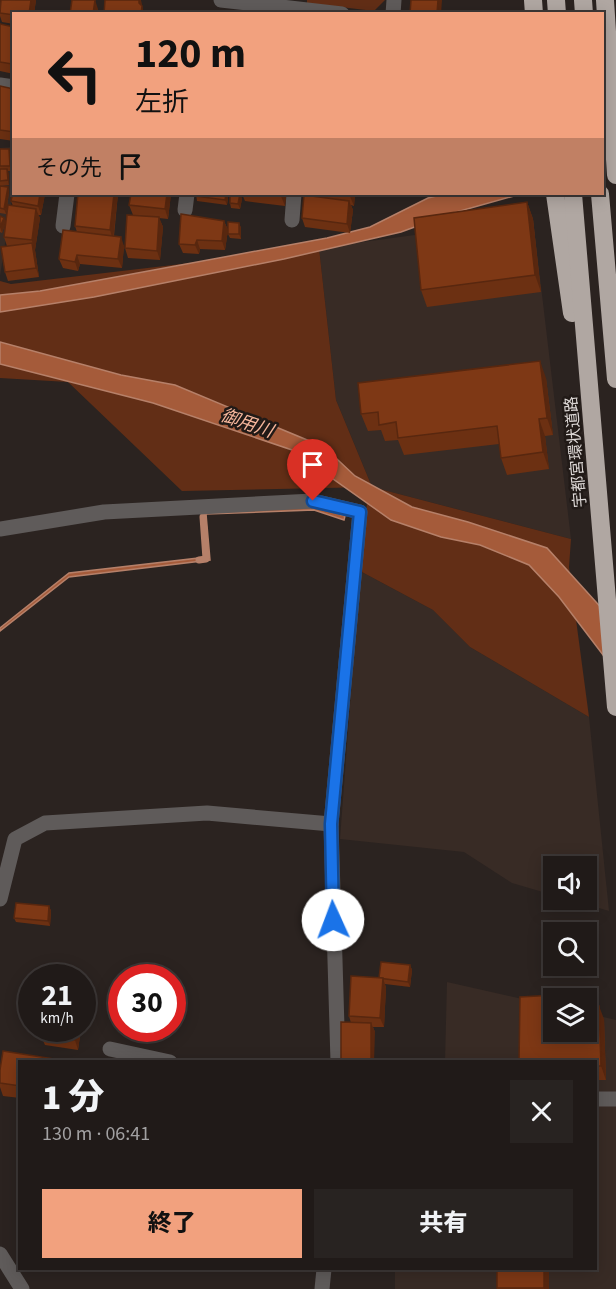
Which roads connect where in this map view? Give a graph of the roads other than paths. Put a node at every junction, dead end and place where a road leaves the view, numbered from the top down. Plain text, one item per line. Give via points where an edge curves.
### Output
1 (221, 0) edge
2 (605, 0) edge
3 (325, 12) edge
4 (616, 175) edge
5 (67, 195) edge
6 (187, 195) edge
7 (294, 195) edge
8 (555, 195) edge
9 (573, 195) edge
10 (600, 195) edge
11 (185, 210) dead end
12 (292, 220) dead end
13 (63, 226) dead end
14 (611, 261) edge
15 (616, 379) edge
16 (595, 457) junction
17 (0, 529) edge
18 (611, 581) edge
19 (616, 707) edge
20 (331, 824) junction
21 (0, 898) edge
22 (110, 1048) dead end
23 (161, 1060) edge
24 (338, 1060) edge
25 (597, 1099) edge
26 (616, 1099) edge
27 (0, 1254) edge
28 (324, 1270) edge
29 (22, 1289) edge
30 (322, 1289) edge

1 - 3 street
2 - 4 highway
5 - 13 street
6 - 11 street
7 - 12 street
8 - 16 highway
9 - 16 highway, 宇都宮環状道路
10 - 14 highway
14 - 15 highway
16 - 18 highway, 宇都宮環状道路
17 - 20 street via 104,512 313,501 360,512
18 - 19 highway, 宇都宮環状道路
20 - 21 street via 207,813 45,824 15,839
20 - 24 street
22 - 23 street
25 - 26 street
27 - 29 street
28 - 30 street

